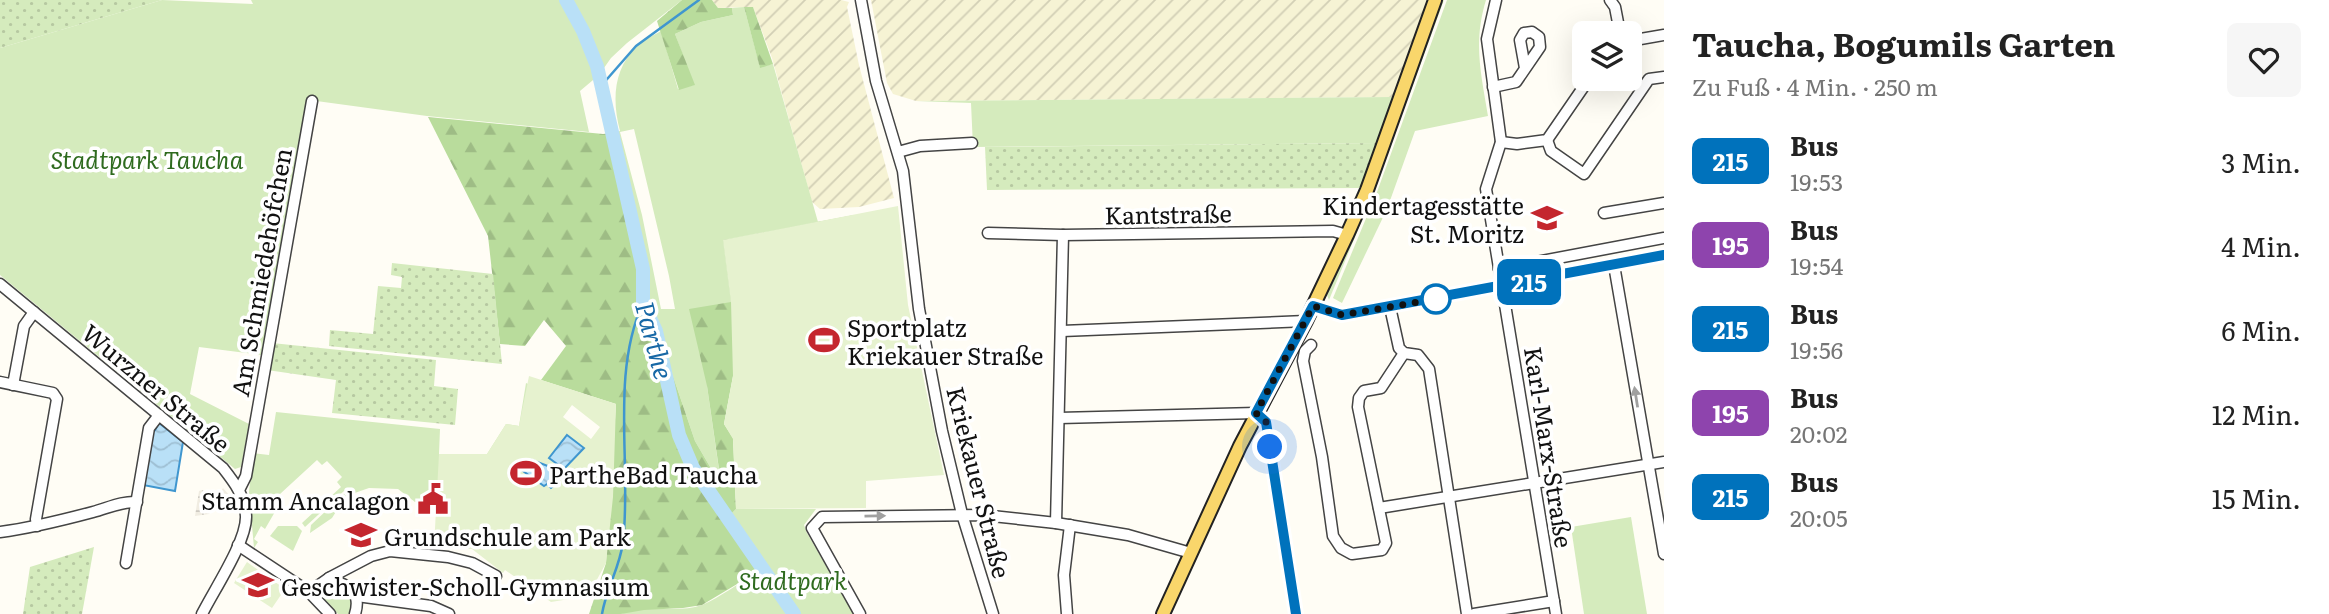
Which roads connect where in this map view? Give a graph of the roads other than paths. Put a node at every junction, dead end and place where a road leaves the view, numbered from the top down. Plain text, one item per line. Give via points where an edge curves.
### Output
1 (861, 0) edge
2 (1435, 0) edge
3 (1496, 0) edge
4 (1610, 0) edge
5 (1618, 21) edge
6 (1664, 35) edge
7 (1642, 39) edge
8 (1525, 68) dead end
9 (1664, 77) edge
10 (1493, 87) junction
11 (1582, 91) edge
12 (312, 101) dead end
13 (1547, 140) junction
14 (1501, 142) junction
15 (972, 144) dead end
16 (898, 152) junction
17 (1664, 203) edge
18 (1604, 213) dead end
19 (988, 233) dead end
20 (1063, 235) junction
21 (1347, 235) junction
22 (1664, 238) edge
23 (1664, 255) edge
24 (1614, 265) junction
25 (1499, 269) junction
26 (0, 284) edge
27 (1502, 287) junction
28 (1313, 306) junction
29 (1390, 307) junction
30 (34, 312) junction
31 (1306, 321) junction
32 (1062, 331) junction
33 (1311, 345) dead end
34 (1404, 352) junction
35 (0, 383) edge
36 (13, 384) junction
37 (1256, 413) junction
38 (159, 415) junction
39 (1059, 418) junction
40 (1664, 462) edge
41 (1648, 464) junction
42 (1535, 482) junction
43 (239, 490) junction
44 (1447, 497) junction
45 (137, 502) junction
46 (1379, 508) junction
47 (962, 514) junction
48 (1056, 523) junction
49 (1070, 525) junction
50 (37, 526) junction
51 (0, 531) edge
52 (239, 545) junction
53 (1191, 553) junction
54 (1664, 554) edge
55 (126, 563) dead end
56 (496, 576) dead end
57 (328, 578) junction
58 (309, 592) junction
59 (357, 596) junction
60 (1554, 601) junction
61 (202, 614) edge
62 (330, 614) edge
63 (355, 614) edge
64 (449, 614) edge
65 (860, 614) edge
66 (993, 614) edge
67 (1067, 614) edge
68 (1163, 614) edge
69 (1296, 614) edge
70 (1467, 614) edge
71 (1474, 614) edge
72 (1556, 614) edge

1 - 16 street, Kriekauer Straße via 876,81
2 - 21 main road
3 - 10 street via 1487,39
4 - 5 street
6 - 7 street
8 - 10 street via 1516,82
9 - 13 street via 1649,79 1584,174 1550,151
10 - 14 street
11 - 13 street
12 - 43 street, Am Schmiedehöfchen via 246,476
13 - 14 street
14 - 25 street, Karl-Marx-Straße via 1486,189
15 - 16 street via 920,146
16 - 47 street, Kriekauer Straße via 919,309
17 - 18 street
19 - 20 street, Kantstraße
20 - 21 street, Kantstraße via 1333,231
20 - 32 street
21 - 28 main road
22 - 25 street
23 - 24 street
24 - 27 street
41 -> 24 street
25 - 27 street, Karl-Marx-Straße
26 - 30 street, Wurzner Straße
27 - 29 street
27 - 42 street, Karl-Marx-Straße
28 - 29 street via 1342,315
28 - 31 main road
29 - 34 street via 1398,346
30 - 36 street via 24,326
30 - 38 street, Wurzner Straße
31 - 32 street
31 - 37 main road
32 - 39 street
33 - 46 street via 1303,363 1332,531 1341,548 1356,554 1383,549 1386,543
34 - 44 street via 1418,355 1429,369
34 - 46 street via 1381,388 1364,391 1357,403
35 - 36 street
36 - 50 street via 53,393 57,399
37 - 39 street
37 - 53 main road
37 - 69 street via 1266,422
38 - 43 street, Wurzner Straße via 223,468
38 - 45 street via 149,428
39 - 48 street
40 - 41 street
41 - 42 street
41 - 54 street
42 - 44 street
42 - 60 street, Karl-Marx-Straße
43 - 52 street via 246,517
44 - 46 street
44 - 70 street
45 - 50 street
45 - 55 street
47 - 48 street
65 -> 47 street via 811,528 816,522 822,517
47 - 66 street, Kriekauer Straße
48 - 49 street
49 - 53 street
49 - 67 street
50 - 51 street
52 - 58 street
52 - 61 street
53 - 68 main road
56 - 57 street via 471,563 390,551
57 - 58 street
57 - 59 street
58 - 62 street
59 - 63 street
59 - 64 street
60 - 71 street
60 - 72 street, Karl-Marx-Straße

